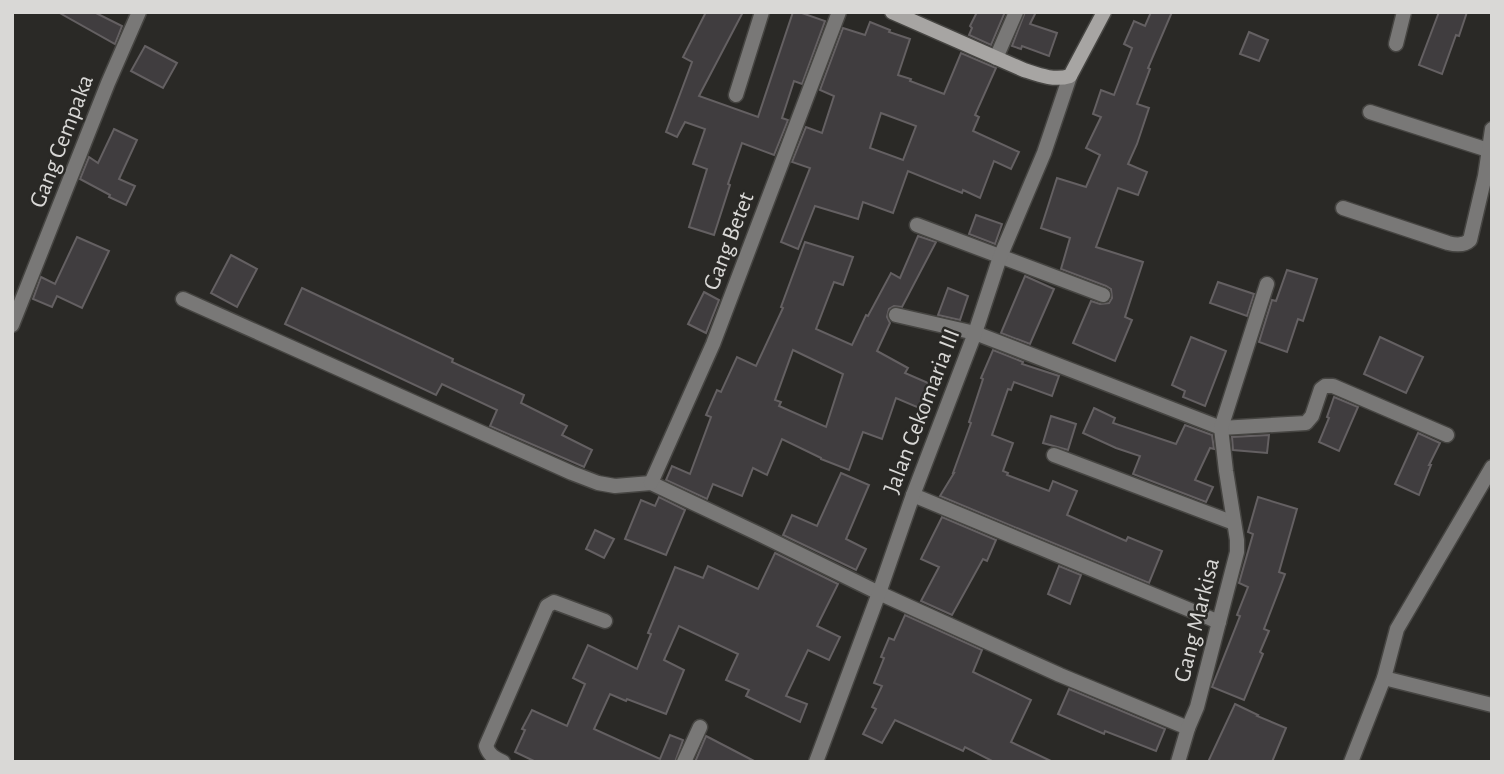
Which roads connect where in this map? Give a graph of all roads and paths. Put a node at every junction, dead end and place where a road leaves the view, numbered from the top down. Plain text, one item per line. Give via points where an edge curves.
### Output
1 (139, 12) edge
2 (762, 12) edge
3 (839, 12) edge
4 (892, 12) edge
5 (1016, 12) edge
6 (1104, 12) edge
7 (1404, 12) edge
8 (1396, 44) dead end
9 (996, 58) junction
10 (1070, 76) junction
11 (736, 95) dead end
12 (1370, 112) dead end
13 (1492, 129) edge
14 (1489, 160) edge
15 (1343, 208) dead end
16 (917, 225) dead end
17 (1000, 257) junction
18 (1267, 284) dead end
19 (1103, 295) dead end
20 (183, 299) dead end
21 (896, 315) dead end
22 (12, 325) edge
23 (975, 333) junction
24 (1221, 428) junction
25 (1447, 435) dead end
26 (1054, 455) dead end
27 (1492, 467) edge
28 (651, 483) junction
29 (913, 495) junction
30 (1234, 523) junction
31 (879, 593) junction
32 (605, 621) dead end
33 (1219, 622) junction
34 (1384, 678) junction
35 (1492, 705) edge
36 (700, 727) dead end
37 (1188, 728) junction
38 (503, 762) edge
39 (684, 762) edge
40 (817, 762) edge
41 (1178, 762) edge
42 (1351, 762) edge

1 - 22 street, Gang Cempaka
2 - 11 street
3 - 28 street, Gang Betet via 713,344
4 - 9 street
5 - 9 street
6 - 10 street
7 - 8 street
9 - 10 street via 1056,79
10 - 17 street, Jalan Cekomaria III via 1044,153
12 - 14 street
13 - 14 street
14 - 15 street via 1468,243 1455,245
16 - 17 street
17 - 19 street
17 - 23 street, Jalan Cekomaria III
18 - 24 street, Gang Markisa
20 - 28 street via 572,474 615,486
21 - 23 street
23 - 24 street
23 - 29 street, Jalan Cekomaria III
24 - 25 street via 1306,424 1321,389 1333,386
24 - 30 street, Gang Markisa
26 - 30 street
27 - 34 street via 1397,629
28 - 31 street
29 - 31 street, Jalan Cekomaria III
29 - 33 street
30 - 33 street, Gang Markisa via 1237,552
31 - 37 street via 1060,676
31 - 40 street, Jalan Cekomaria III
32 - 38 street via 554,602 547,606 486,746
33 - 37 street, Gang Markisa
34 - 35 street
34 - 42 street
36 - 39 street
37 - 41 street, Gang Markisa

